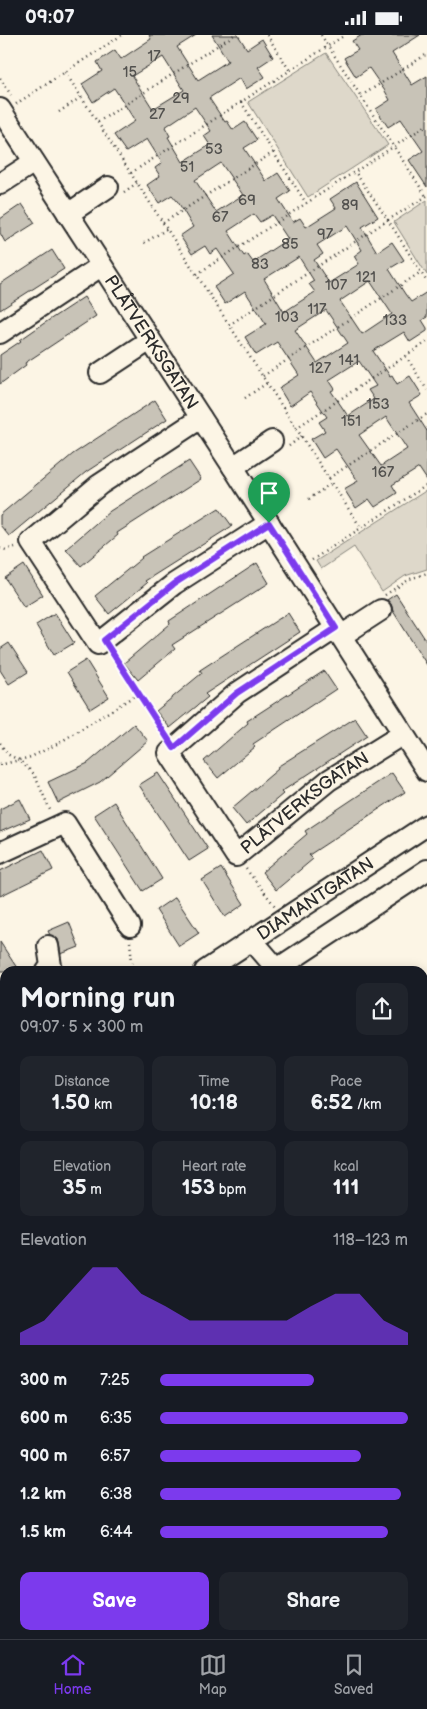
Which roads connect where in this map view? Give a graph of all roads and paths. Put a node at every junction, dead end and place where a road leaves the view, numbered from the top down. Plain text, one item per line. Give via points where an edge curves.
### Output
1 (122, 35) edge
2 (234, 35) edge
3 (267, 35) edge
4 (321, 35) edge
5 (345, 35) edge
6 (328, 46) junction
7 (427, 54) edge
8 (290, 71) junction
9 (65, 72) junction
10 (361, 96) junction
11 (81, 97) junction
12 (241, 102) junction
13 (1, 111) edge
14 (59, 112) dead end
15 (98, 123) junction
16 (427, 125) edge
17 (394, 146) junction
18 (274, 153) junction
19 (34, 162) junction
20 (355, 172) junction
21 (131, 173) junction
22 (137, 183) junction
23 (0, 184) edge
24 (115, 190) joint
25 (427, 196) edge
26 (306, 203) junction
27 (68, 214) junction
28 (388, 221) junction
29 (163, 223) junction
30 (167, 229) junction
31 (144, 243) dead end
32 (102, 266) junction
33 (421, 272) junction
34 (197, 274) junction
35 (427, 282) edge
36 (229, 325) junction
37 (0, 333) edge
38 (150, 340) junction
39 (427, 341) edge
40 (406, 357) junction
41 (100, 373) dead end
42 (263, 376) junction
43 (267, 383) junction
44 (427, 390) edge
45 (244, 398) dead end
46 (427, 415) edge
47 (201, 418) junction
48 (296, 428) junction
49 (302, 436) junction
50 (279, 444) joint
51 (234, 467) junction
52 (329, 478) junction
53 (332, 483) junction
54 (427, 485) edge
55 (309, 499) dead end
56 (269, 523) junction
57 (361, 528) junction
58 (300, 571) junction
59 (427, 573) edge
60 (382, 603) joint
61 (339, 632) junction
62 (104, 640) junction
63 (139, 693) junction
64 (403, 734) junction
65 (0, 743) edge
66 (174, 748) junction
67 (19, 760) junction
68 (0, 765) edge
69 (427, 771) edge
70 (427, 825) edge
71 (58, 826) junction
72 (0, 853) edge
73 (236, 856) junction
74 (427, 870) edge
75 (285, 919) junction
76 (130, 926) joint
77 (252, 940) junction
78 (48, 945) dead end
79 (51, 966) edge
80 (132, 966) edge
81 (213, 966) edge
82 (274, 966) edge
83 (282, 966) edge

1 - 9 path
2 - 15 path
3 - 8 path
4 - 6 path
5 - 6 path
6 - 8 path
6 - 10 path
7 - 10 path
8 - 12 path
9 - 11 path
9 - 13 path
10 - 17 path
11 - 14 path
11 - 15 path
12 - 18 path
12 - 21 path
13 - 19 street, PLÅTVERKSGATAN
15 - 21 path
16 - 17 path
17 - 20 path
17 - 25 path
18 - 26 path
18 - 29 path
19 - 23 street
19 - 27 street, PLÅTVERKSGATAN
20 - 26 path
20 - 28 path
21 - 22 path
22 - 24 path
22 - 29 path
24 - 27 street
25 - 28 path
26 - 34 path
27 - 32 street, PLÅTVERKSGATAN
28 - 33 path
28 - 36 path
29 - 30 path
30 - 31 path
30 - 34 path
32 - 37 street, PLÅTVERKSGATAN
32 - 38 street, PLÅTVERKSGATAN
33 - 35 path
33 - 42 path
34 - 36 path
36 - 42 path
38 - 41 street
38 - 47 street, PLÅTVERKSGATAN
39 - 40 path
40 - 44 path
40 - 48 path
42 - 43 path
43 - 45 path
43 - 48 path
46 - 52 path
47 - 51 street, PLÅTVERKSGATAN
47 - 62 street, PLÅTVERKSGATAN via 99,485 31,542 98,644
48 - 49 path
49 - 50 path
49 - 52 path
50 - 51 street
51 - 56 street, PLÅTVERKSGATAN
52 - 53 path
53 - 55 path
53 - 57 path
54 - 57 path
56 - 58 street, PLÅTVERKSGATAN
56 - 62 street via 174,584
57 - 58 path
58 - 61 street, PLÅTVERKSGATAN
59 - 60 path via 410,579
60 - 61 street
61 - 64 street, PLÅTVERKSGATAN
61 - 66 street via 237,693
62 - 63 path
63 - 66 path
63 - 67 path via 59,743
64 - 69 street, PLÅTVERKSGATAN
64 - 73 street, PLÅTVERKSGATAN via 329,780
65 - 67 path via 7,754
66 - 73 street, PLÅTVERKSGATAN via 169,753
67 - 68 path
67 - 71 path via 34,774
70 - 75 street, DIAMANTGATAN
71 - 72 street
71 - 76 street via 65,823
73 - 75 path
74 - 83 street
75 - 77 street, DIAMANTGATAN
76 - 80 path
77 - 81 street, DIAMANTGATAN
77 - 82 street
78 - 79 street

